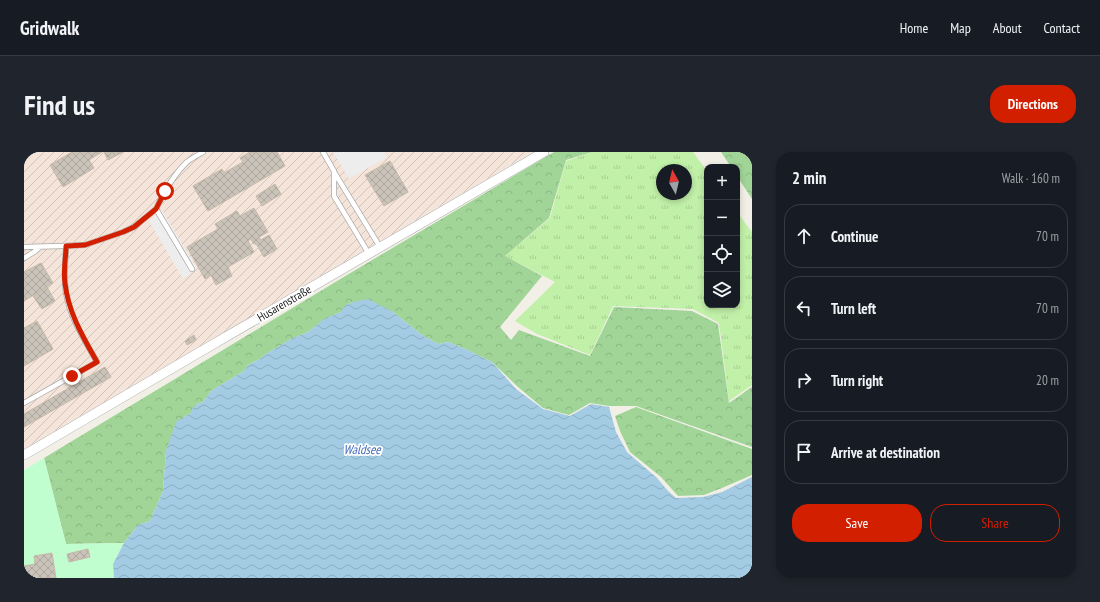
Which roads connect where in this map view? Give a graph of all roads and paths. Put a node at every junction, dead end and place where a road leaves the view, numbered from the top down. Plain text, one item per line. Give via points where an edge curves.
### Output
1 (203, 152) edge
2 (323, 152) edge
3 (544, 152) edge
4 (334, 171) junction
5 (156, 209) junction
6 (66, 246) junction
7 (24, 247) edge
8 (40, 247) junction
9 (380, 247) junction
10 (369, 254) junction
11 (24, 258) edge
12 (192, 269) dead end
13 (24, 403) edge
14 (24, 456) edge

1 - 5 lane via 187,162 165,191
2 - 4 lane
3 - 9 street, Husarenstraße
4 - 9 lane
4 - 10 lane via 334,196
5 - 6 lane via 134,227 123,232 85,245
5 - 12 lane
6 - 8 lane
6 - 13 lane via 64,282 71,311 97,362
7 - 8 lane
8 - 11 lane
9 - 10 street, Husarenstraße
10 - 14 street, Husarenstraße

